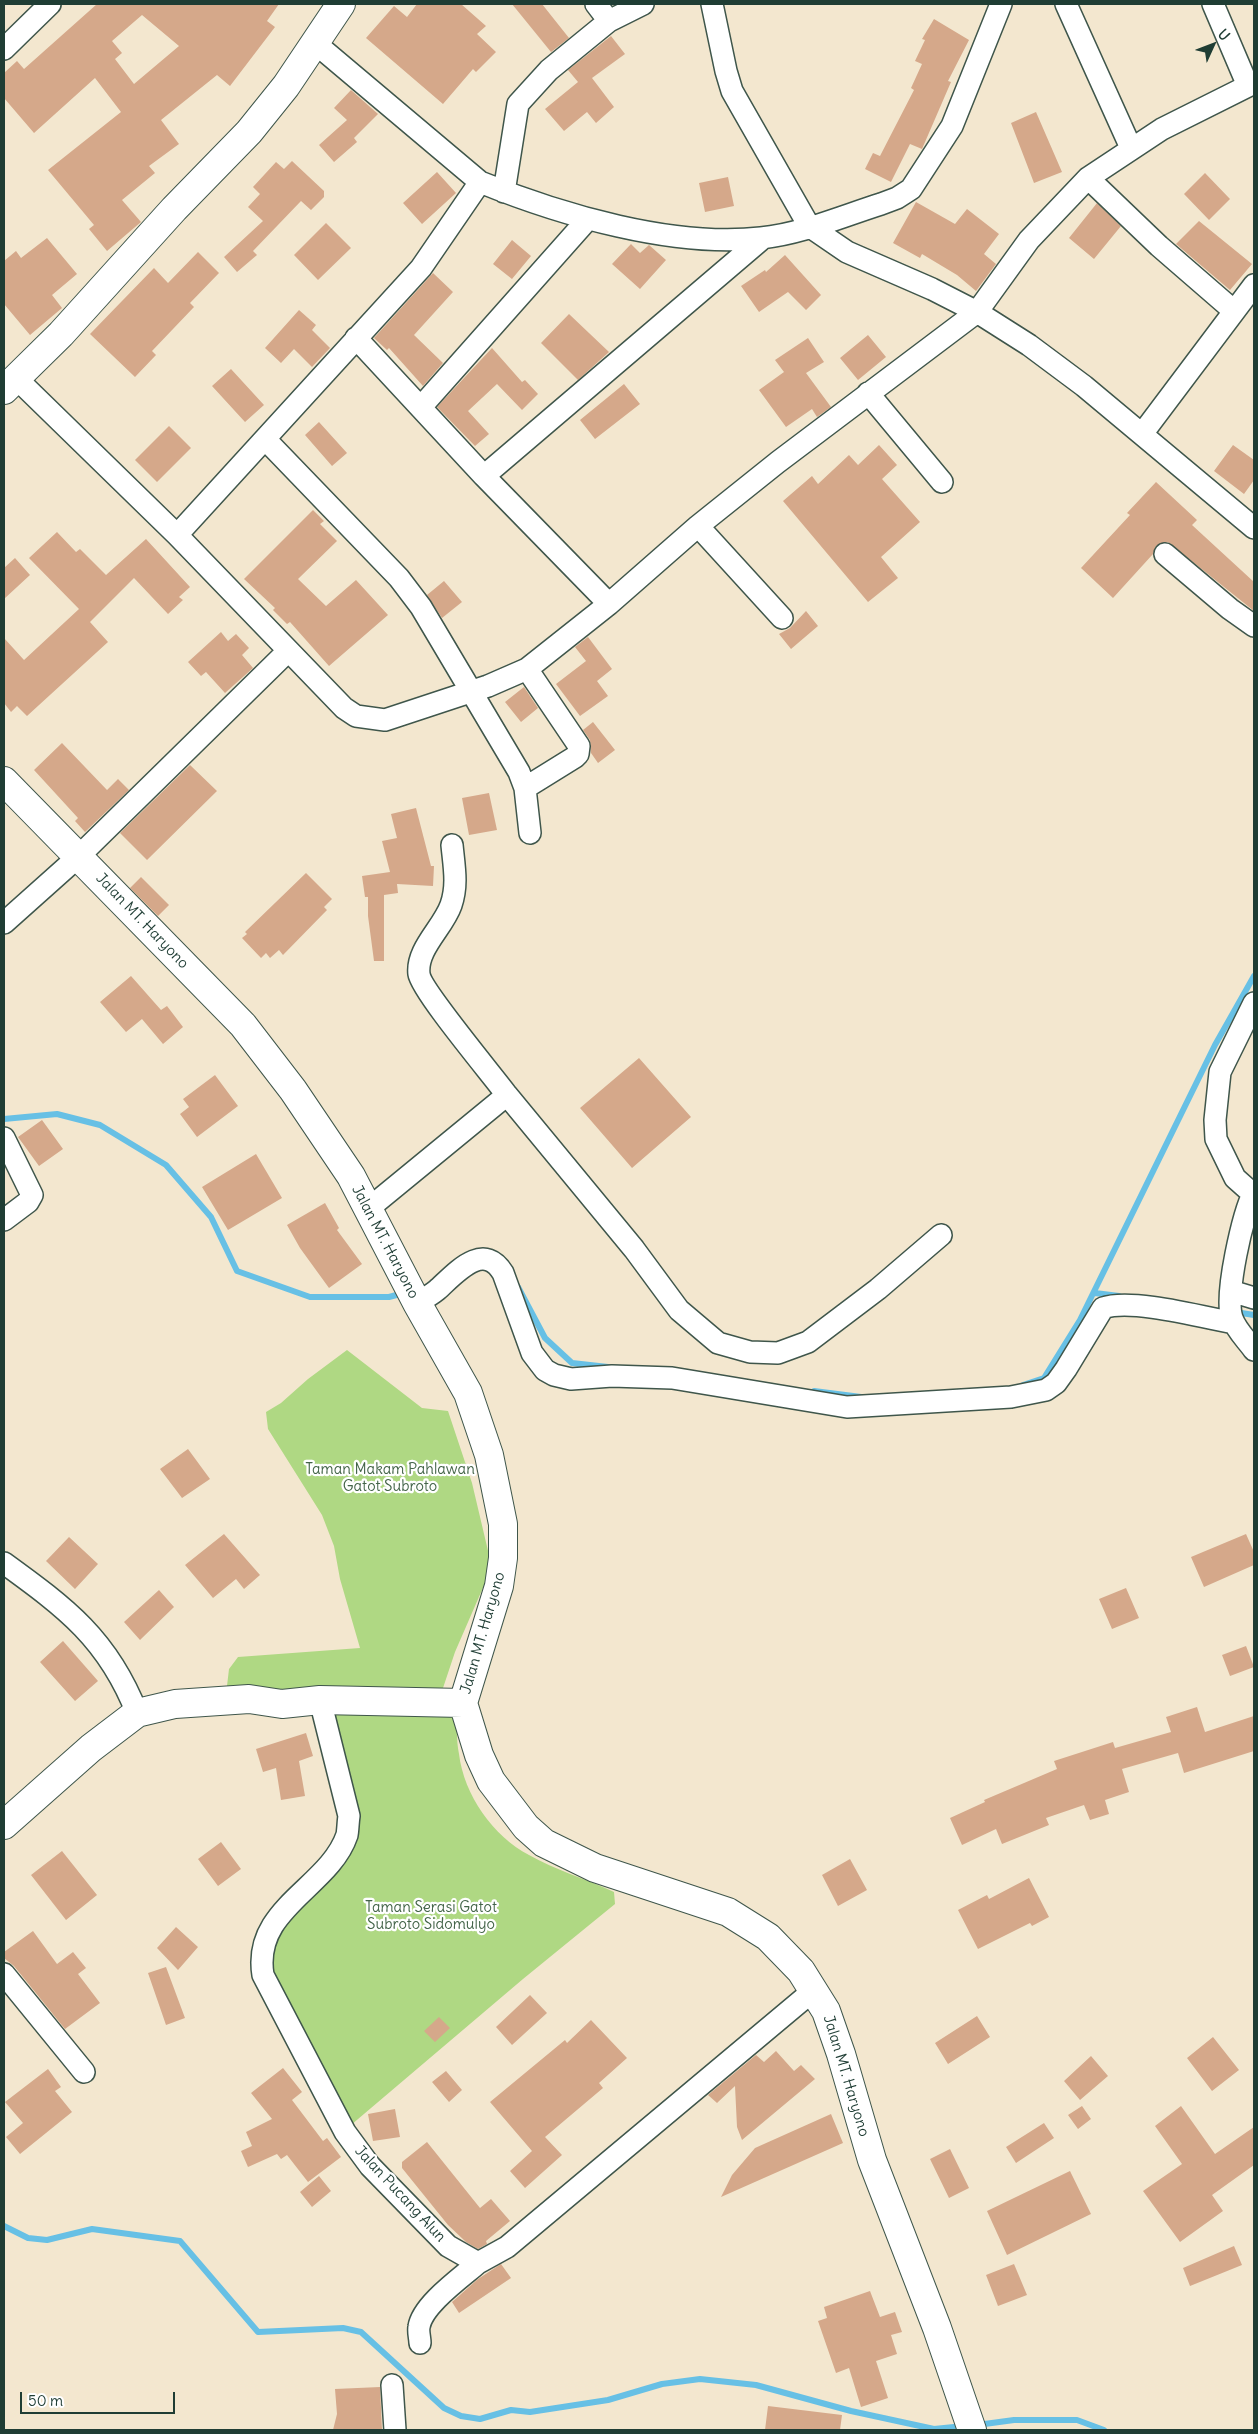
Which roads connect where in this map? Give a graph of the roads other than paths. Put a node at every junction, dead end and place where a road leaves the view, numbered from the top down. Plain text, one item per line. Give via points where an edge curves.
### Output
1 (50, 4) edge
2 (341, 4) edge
3 (596, 4) edge
4 (643, 4) edge
5 (712, 4) edge
6 (1000, 4) edge
7 (1066, 4) edge
8 (1213, 4) edge
9 (609, 21) junction
10 (315, 44) junction
11 (4, 50) edge
12 (1251, 85) edge
13 (1131, 148) junction
14 (1088, 178) junction
15 (480, 182) junction
16 (504, 192) junction
17 (587, 220) junction
18 (809, 226) junction
19 (762, 238) junction
20 (1254, 285) edge
21 (1234, 311) junction
22 (976, 312) junction
23 (356, 338) junction
24 (10, 385) edge
25 (868, 393) junction
26 (421, 407) junction
27 (1142, 434) junction
28 (265, 439) junction
29 (484, 476) junction
30 (942, 482) dead end
31 (1252, 521) edge
32 (698, 526) junction
33 (177, 535) junction
34 (1165, 554) dead end
35 (609, 604) junction
36 (782, 618) dead end
37 (1254, 626) edge
38 (288, 651) junction
39 (526, 669) junction
40 (470, 691) junction
41 (4, 781) edge
42 (526, 788) junction
43 (530, 833) dead end
44 (452, 845) dead end
45 (79, 856) junction
46 (4, 923) edge
47 (1254, 1003) edge
48 (507, 1095) junction
49 (4, 1138) edge
50 (1254, 1193) edge
51 (368, 1208) junction
52 (4, 1220) edge
53 (941, 1236) dead end
54 (412, 1292) junction
55 (1254, 1298) edge
56 (1232, 1309) junction
57 (1254, 1350) edge
58 (4, 1563) edge
59 (320, 1700) junction
60 (463, 1703) junction
61 (137, 1713) junction
62 (4, 1825) edge
63 (4, 1974) edge
64 (814, 1990) junction
65 (84, 2072) dead end
66 (478, 2264) junction
67 (420, 2343) dead end
68 (392, 2386) dead end
69 (395, 2430) edge
70 (972, 2430) edge

1 - 11 street
2 - 10 street
3 - 9 street
4 - 9 street
5 - 18 street via 732,91
6 - 18 street via 952,126 911,189 897,198
7 - 13 street
8 - 12 street
9 - 16 street via 549,70 518,104
10 - 15 street
10 - 24 street via 248,132
12 - 13 street
13 - 14 street
14 - 21 street
14 - 22 street via 1029,240
15 - 16 street
15 - 23 street via 421,268
16 - 17 street
17 - 19 street via 707,239
17 - 26 street
18 - 19 street
18 - 22 street via 847,252
19 - 29 street
20 - 21 street
21 - 27 street
22 - 25 street
22 - 27 street via 1029,345
23 - 26 street
23 - 28 street
24 - 33 street
25 - 30 street
25 - 32 street
26 - 29 street
27 - 31 street
28 - 33 street
28 - 40 street via 399,578 421,607
29 - 35 street
32 - 35 street
32 - 36 street
33 - 38 street
34 - 37 street via 1230,610
35 - 39 street
38 - 40 street via 344,708 371,720 403,716
38 - 45 street
39 - 40 street
39 - 42 street via 579,746 575,757
40 - 42 street
41 - 45 street, Jalan MT. Haryono
42 - 43 street
44 - 48 street via 456,881 450,906 421,957 419,974 436,1002
45 - 46 street
45 - 51 street, Jalan MT. Haryono via 243,1025 293,1090
47 - 50 street via 1220,1072 1215,1120 1216,1139 1235,1178
48 - 51 street
48 - 53 street via 634,1249 679,1310 718,1343 750,1352 778,1353 808,1342 878,1290
49 - 52 street via 32,1195
50 - 56 street via 1239,1235
51 - 54 street, Jalan MT. Haryono
54 - 56 street via 478,1259 488,1260 499,1266 503,1273 532,1353 545,1370 554,1375 571,1379 612,1376 672,1378 847,1407 1011,1397 1046,1390 1063,1374 1103,1308 1113,1304
54 - 60 street, Jalan MT. Haryono via 468,1393 489,1455 503,1524 499,1586
55 - 56 street
56 - 57 street
58 - 61 street via 64,1608 100,1643 127,1688
59 - 60 street
59 - 61 street via 282,1704 249,1699 176,1704
59 - 66 street, Jalan Pucang Alun via 349,1816 347,1834 330,1863 274,1923 260,1959 263,1975 356,2149 448,2246
60 - 64 street, Jalan MT. Haryono via 476,1747 491,1781 526,1827 544,1843 595,1868 728,1912 768,1937 801,1971
61 - 62 street
63 - 65 street
64 - 66 street via 507,2247
64 - 70 street, Jalan MT. Haryono via 826,2011 872,2160 937,2328
66 - 67 street via 424,2315 419,2327
68 - 69 street

